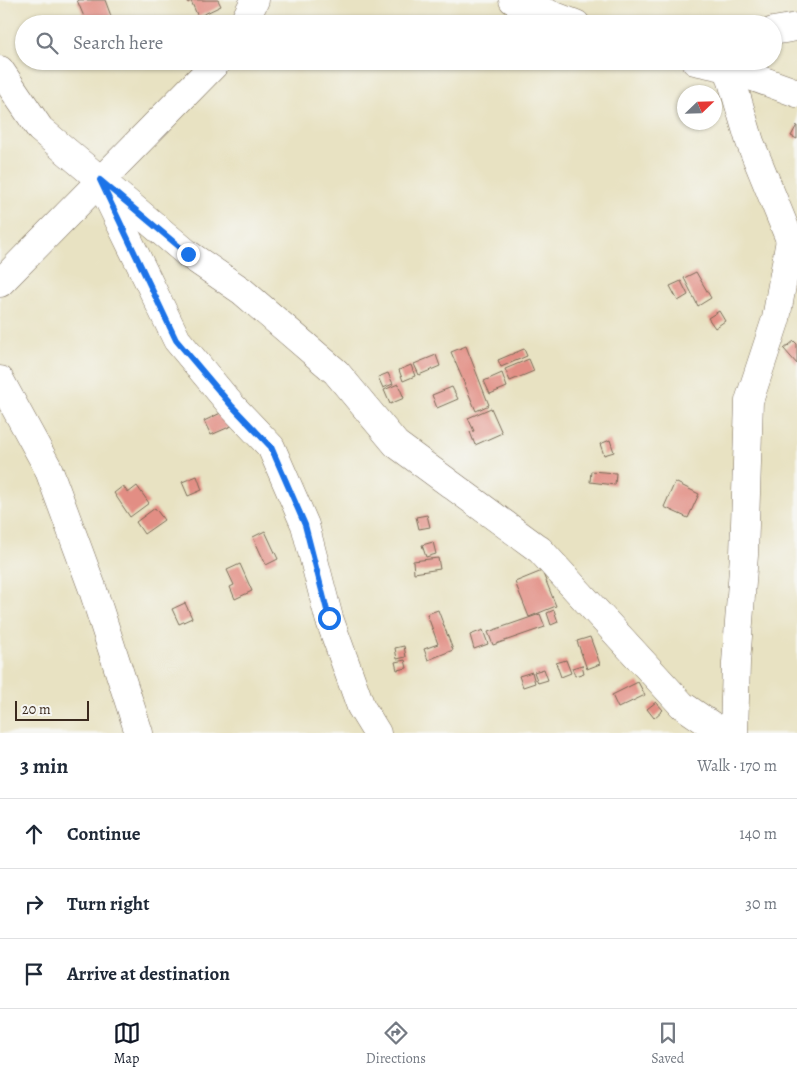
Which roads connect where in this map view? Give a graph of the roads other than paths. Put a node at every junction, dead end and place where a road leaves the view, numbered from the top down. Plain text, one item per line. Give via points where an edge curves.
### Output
1 (255, 0) edge
2 (512, 0) edge
3 (248, 15) edge
4 (552, 15) edge
5 (797, 27) edge
6 (782, 30) edge
7 (0, 70) edge
8 (209, 70) edge
9 (729, 70) edge
10 (734, 70) edge
11 (797, 93) edge
12 (100, 180) junction
13 (794, 243) edge
14 (0, 283) edge
15 (0, 380) edge
16 (139, 733) edge
17 (377, 733) edge
18 (723, 733) edge
19 (734, 733) edge

1 - 3 street
2 - 4 street
5 - 6 street
7 - 12 street via 40,129
8 - 12 street
9 - 13 street via 750,142
10 - 11 street
12 - 14 street
12 - 17 street via 176,340 271,447 305,525 329,618 361,707
12 - 18 street via 188,254 242,291 336,372 396,444 540,550 682,705
13 - 19 street via 776,319 749,401
15 - 16 street via 48,468 92,587

